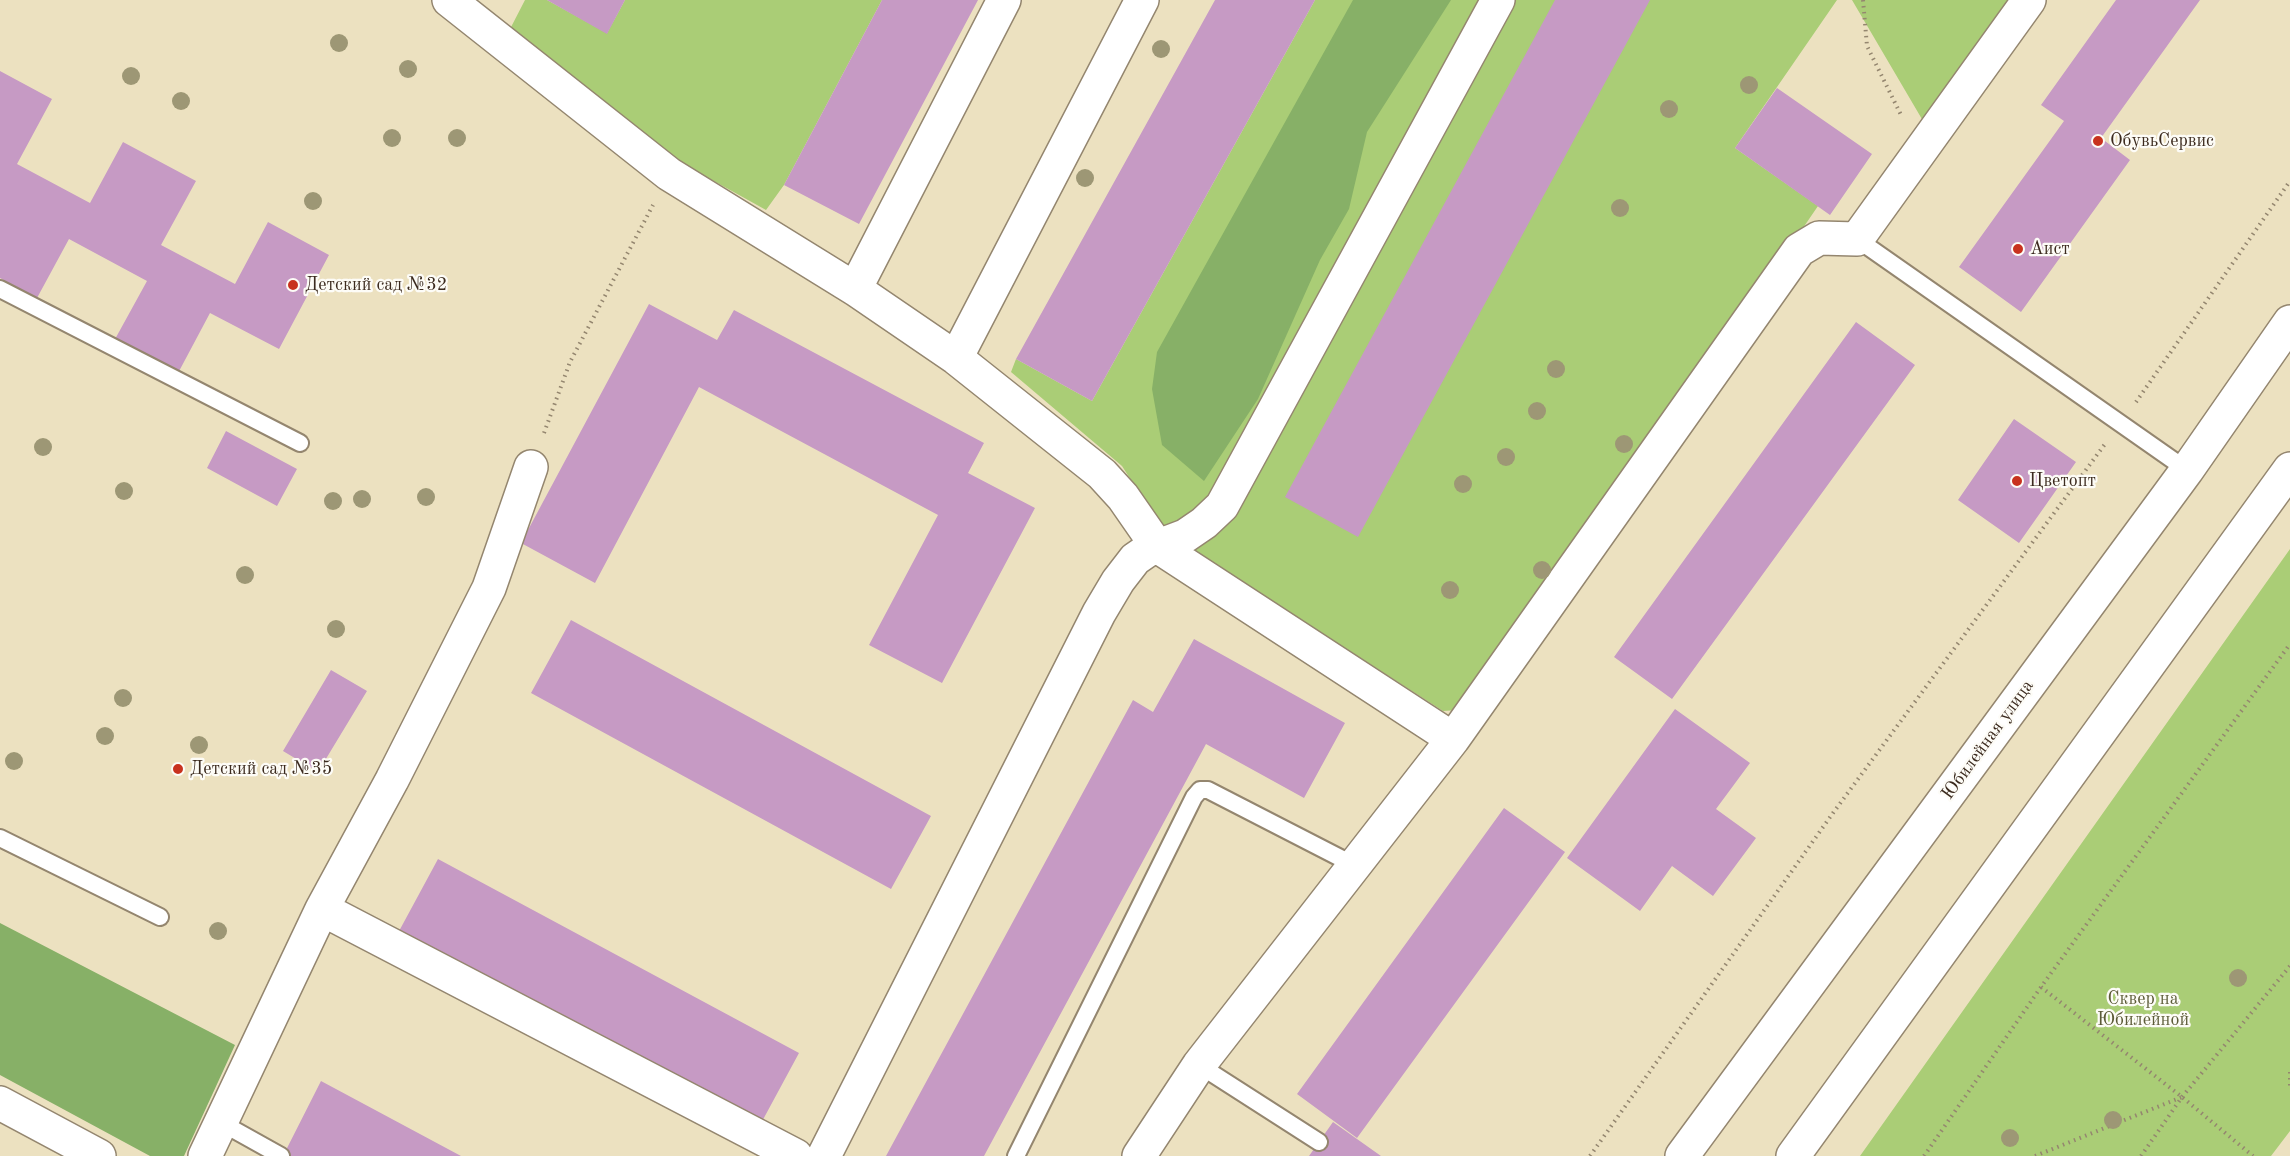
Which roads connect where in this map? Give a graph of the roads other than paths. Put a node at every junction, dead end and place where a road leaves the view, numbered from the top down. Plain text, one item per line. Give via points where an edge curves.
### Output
1 (449, 0) edge
2 (1004, 0) edge
3 (1142, 0) edge
4 (1498, 0) edge
5 (2029, 0) edge
6 (487, 12) edge
7 (1857, 239) junction
8 (0, 289) edge
9 (855, 289) junction
10 (2290, 322) edge
11 (956, 358) junction
12 (300, 443) dead end
13 (531, 467) road end
14 (2187, 470) junction
15 (2290, 470) edge
16 (1157, 546) junction
17 (1453, 739) junction
18 (0, 838) edge
19 (1354, 865) junction
20 (322, 909) junction
21 (160, 917) dead end
22 (1199, 1065) junction
23 (0, 1103) edge
24 (220, 1122) junction
25 (1318, 1142) dead end
26 (99, 1156) edge
27 (205, 1156) edge
28 (281, 1156) edge
29 (796, 1156) edge
30 (825, 1156) edge
31 (1016, 1156) edge
32 (1139, 1156) edge
33 (1682, 1156) edge
34 (1793, 1156) edge

1 - 6 main road
2 - 9 main road
3 - 11 main road
4 - 16 main road via 1222,506 1185,536
5 - 7 main road
6 - 9 main road via 669,174
7 - 14 lane
7 - 17 main road via 1819,238 1799,250
8 - 12 lane
9 - 11 main road
10 - 14 main road, Юбилейная улица
11 - 16 main road via 1102,474
13 - 20 main road via 489,588
14 - 33 main road, Юбилейная улица
15 - 34 main road
16 - 17 main road
16 - 30 main road via 1135,560 1099,613
17 - 19 main road
18 - 21 lane
19 - 22 main road
19 - 31 lane via 1208,790 1200,790
20 - 24 main road
20 - 29 main road
22 - 25 lane
22 - 32 main road
23 - 26 main road
24 - 27 main road
24 - 28 lane

